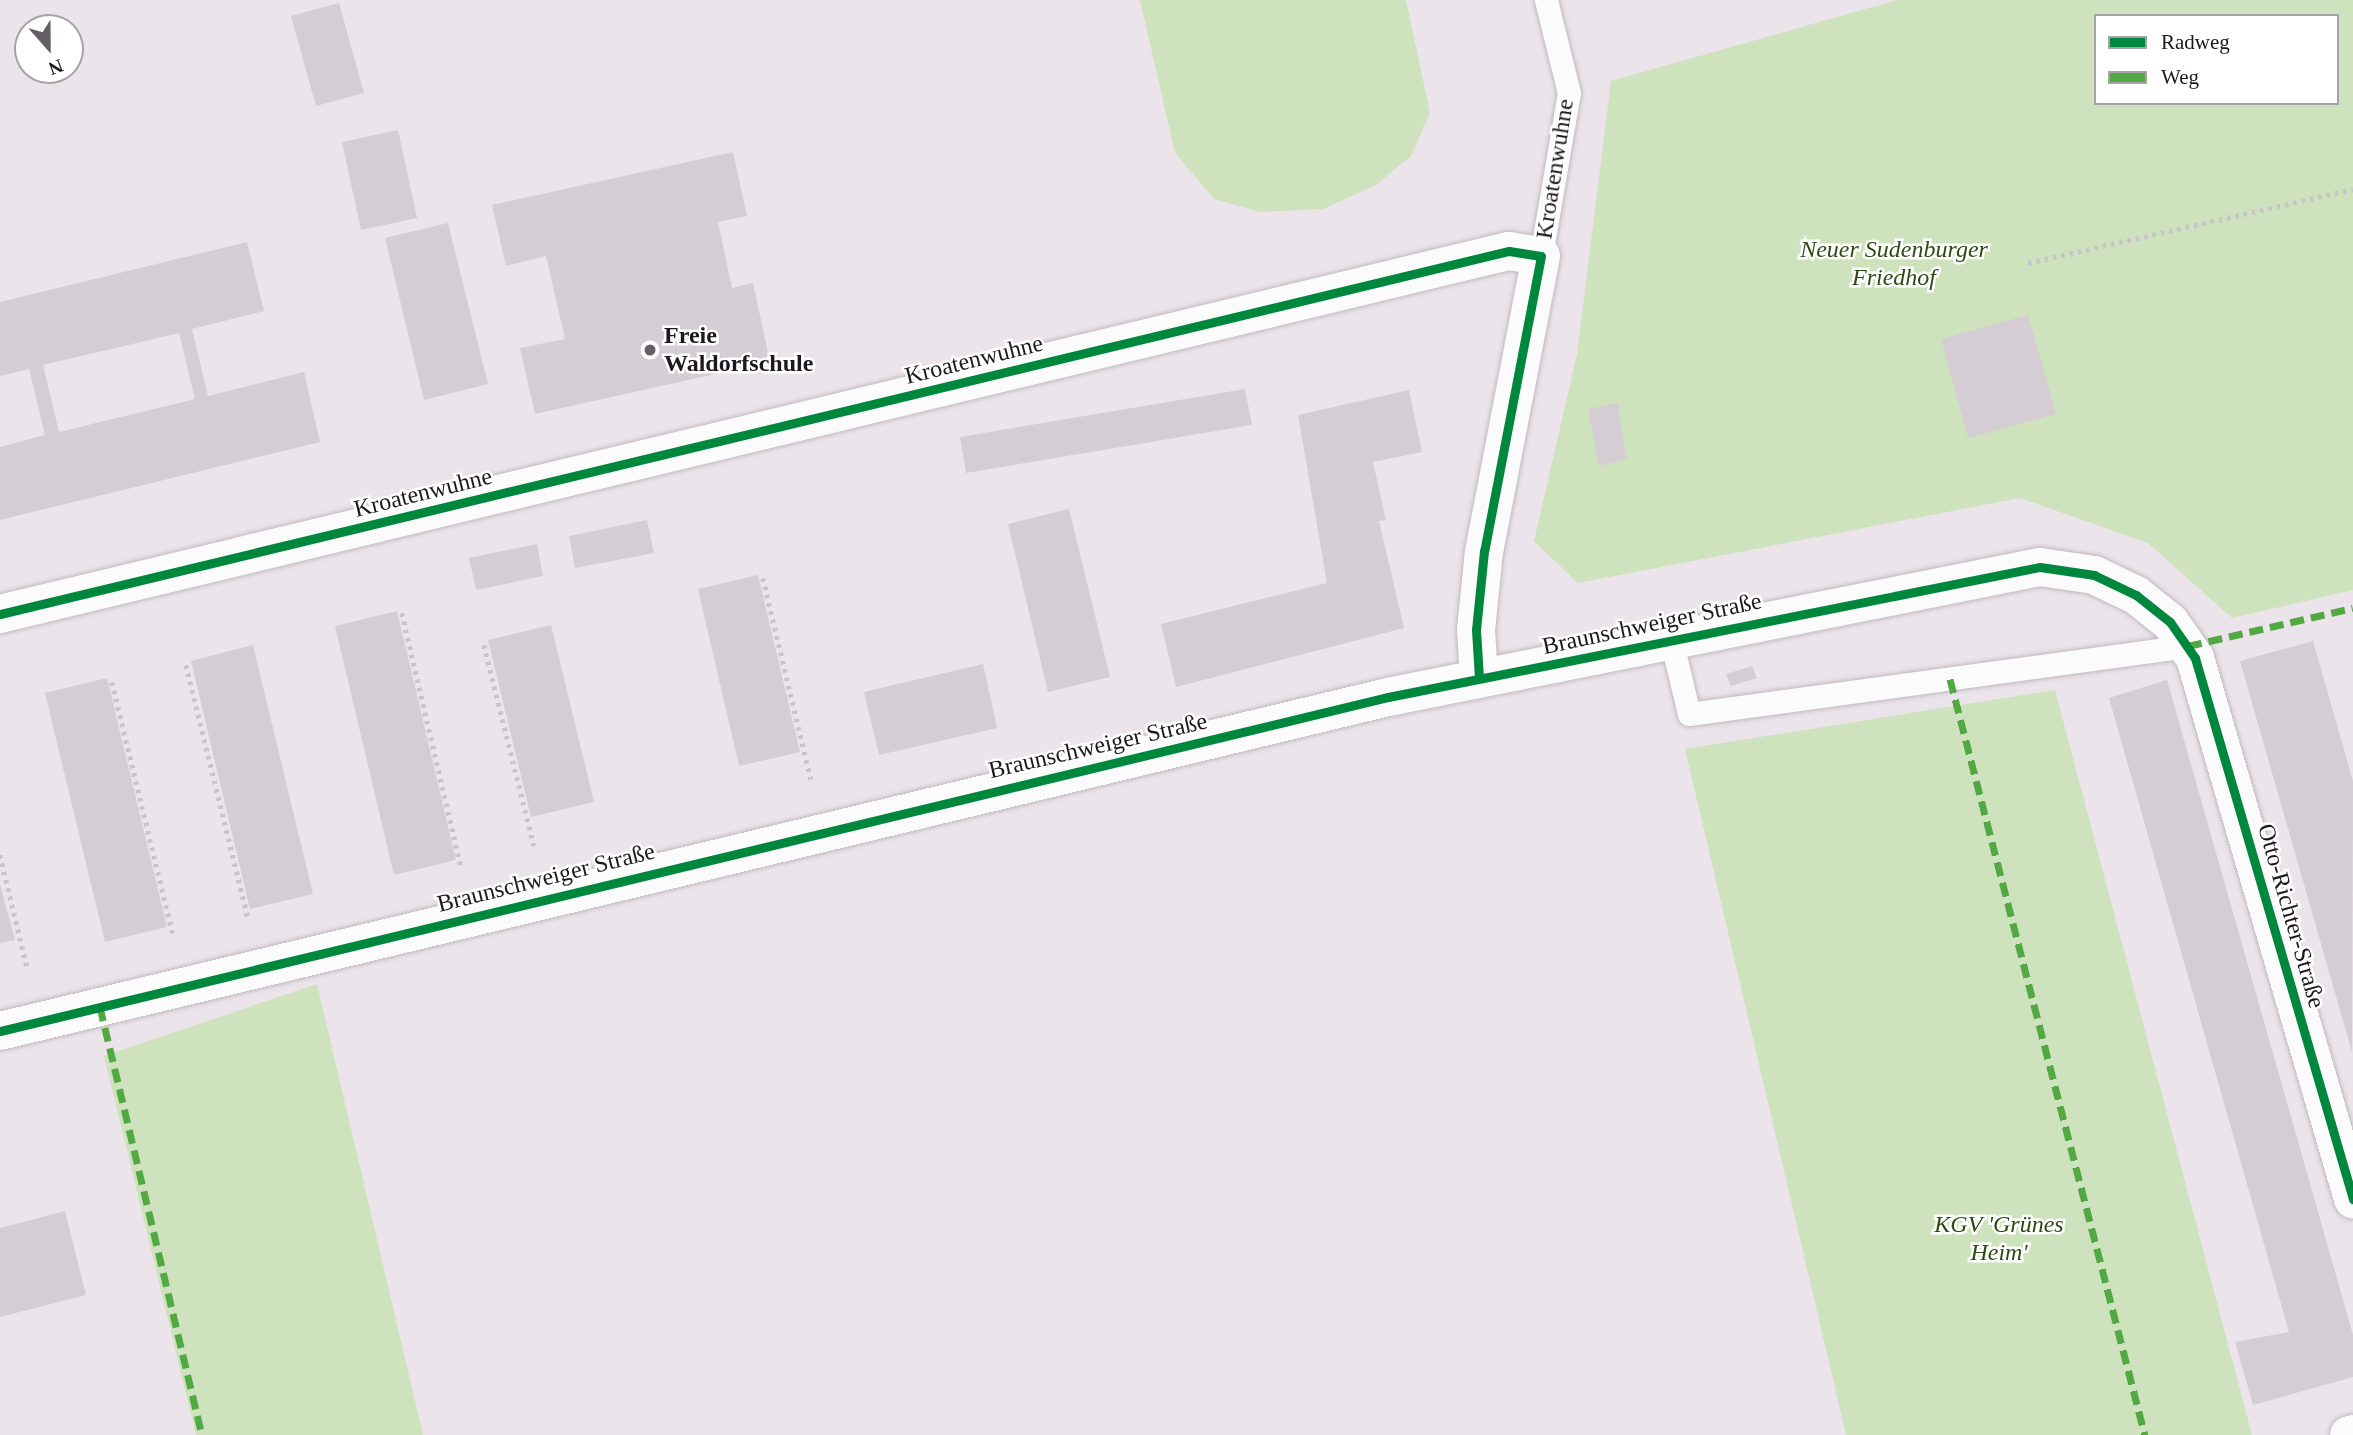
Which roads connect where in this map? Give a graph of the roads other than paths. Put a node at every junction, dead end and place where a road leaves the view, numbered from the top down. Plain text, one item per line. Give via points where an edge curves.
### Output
1 (1546, 0) edge
2 (1541, 256) junction
3 (0, 614) edge
4 (1671, 639) junction
5 (2188, 646) junction
6 (1479, 678) junction
7 (0, 1031) edge
8 (2353, 1199) edge

1 - 2 lane, Kroatenwuhne via 1569,93
2 - 3 street, Kroatenwuhne via 1508,251
2 - 6 street, Kroatenwuhne via 1484,551 1476,630
4 - 5 street, Braunschweiger Straße via 2040,567 2094,575 2123,587 2160,613
4 - 5 lane via 1689,714
4 - 6 street, Braunschweiger Straße
5 - 8 street, Otto-Richter-Straße via 2211,706
6 - 7 street, Braunschweiger Straße

